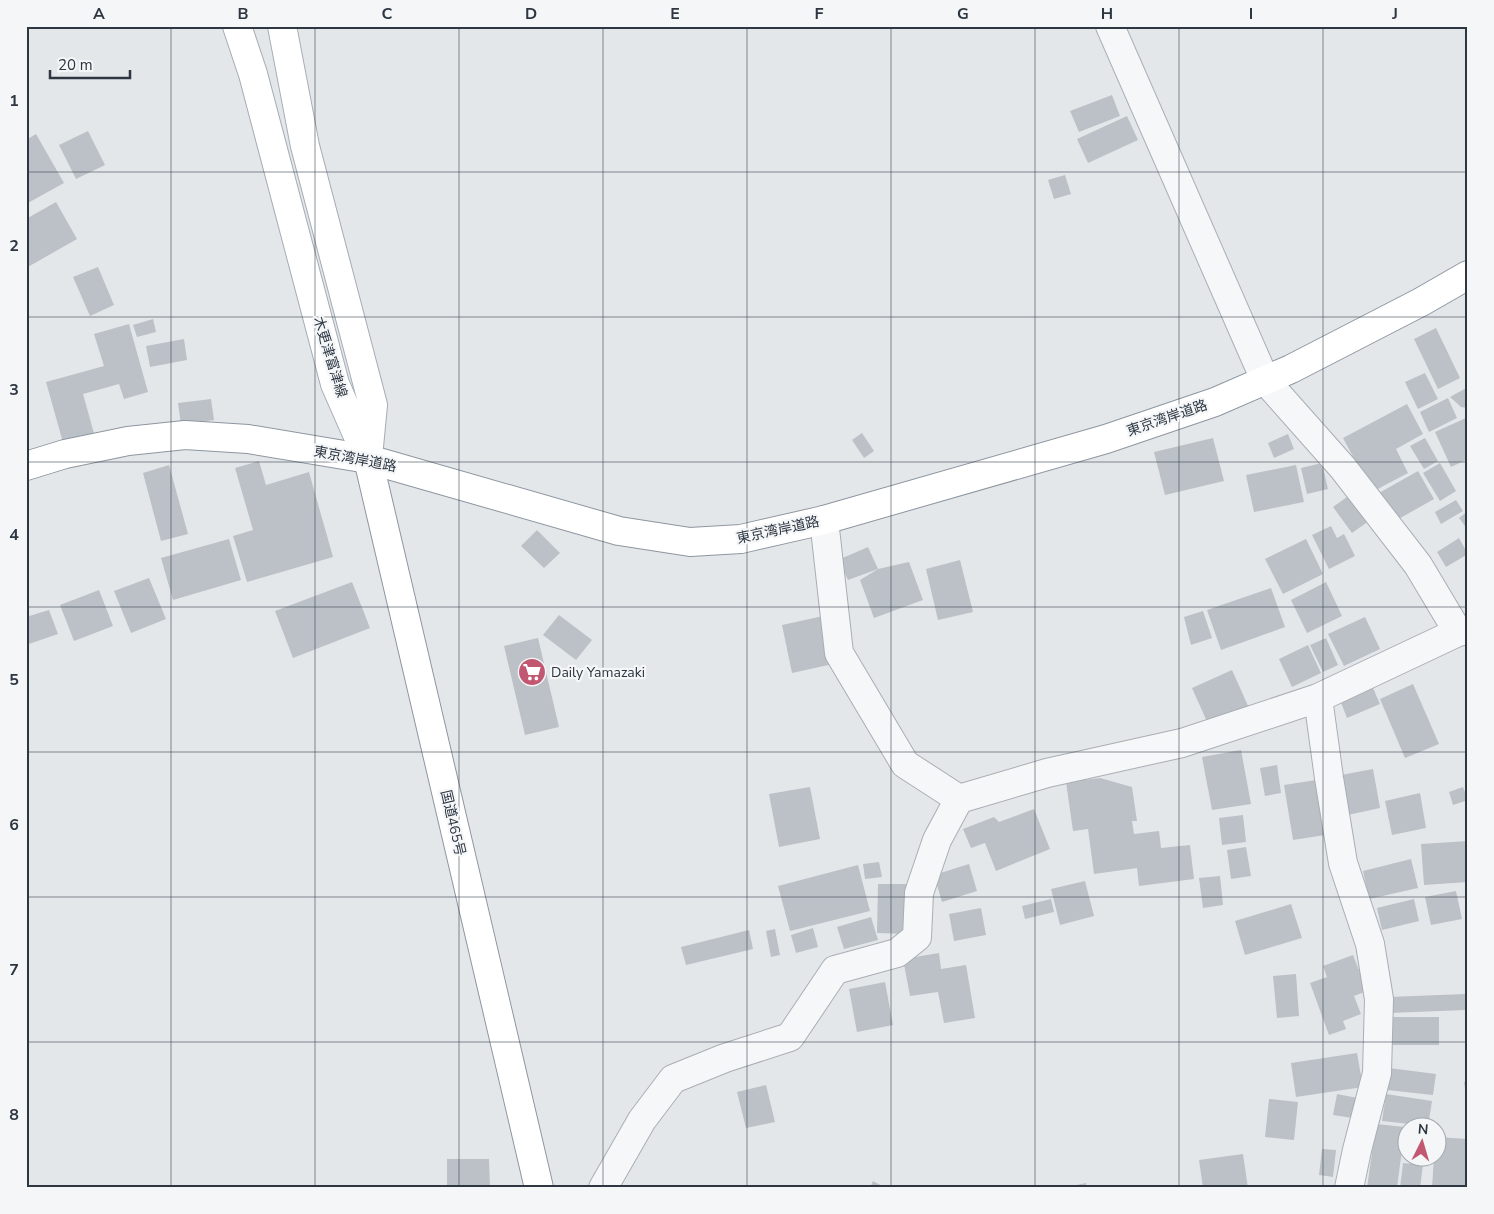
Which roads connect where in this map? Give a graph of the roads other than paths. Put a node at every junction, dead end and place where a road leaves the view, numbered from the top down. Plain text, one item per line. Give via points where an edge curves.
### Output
1 (237, 26) edge
2 (282, 26) edge
3 (1110, 26) edge
4 (1468, 274) edge
5 (1264, 380) junction
6 (368, 459) junction
7 (26, 466) edge
8 (824, 520) junction
9 (1463, 631) edge
10 (1318, 698) junction
11 (958, 799) junction
12 (539, 1188) edge
13 (603, 1188) edge
14 (1349, 1188) edge

1 - 6 main road, 木更津富津線 via 253,74 335,384
2 - 6 main road, 木更津富津線 via 305,146 373,405
3 - 5 street
4 - 5 main road, 東京湾岸道路 via 1421,302
5 - 8 main road, 東京湾岸道路 via 1215,402 1106,439
5 - 9 street via 1343,468 1418,565
6 - 7 main road, 東京湾岸道路 via 248,439 185,435 128,441
6 - 8 main road, 東京湾岸道路 via 619,531 690,542 741,539
6 - 12 main road, 国道465号
8 - 11 street via 839,653 905,764
9 - 10 street
10 - 11 street via 1182,743 1047,773
10 - 14 street via 1343,863 1370,944 1379,999 1377,1073
11 - 13 street via 937,840 919,893 917,937 898,953 835,970 790,1037 674,1078 642,1120

